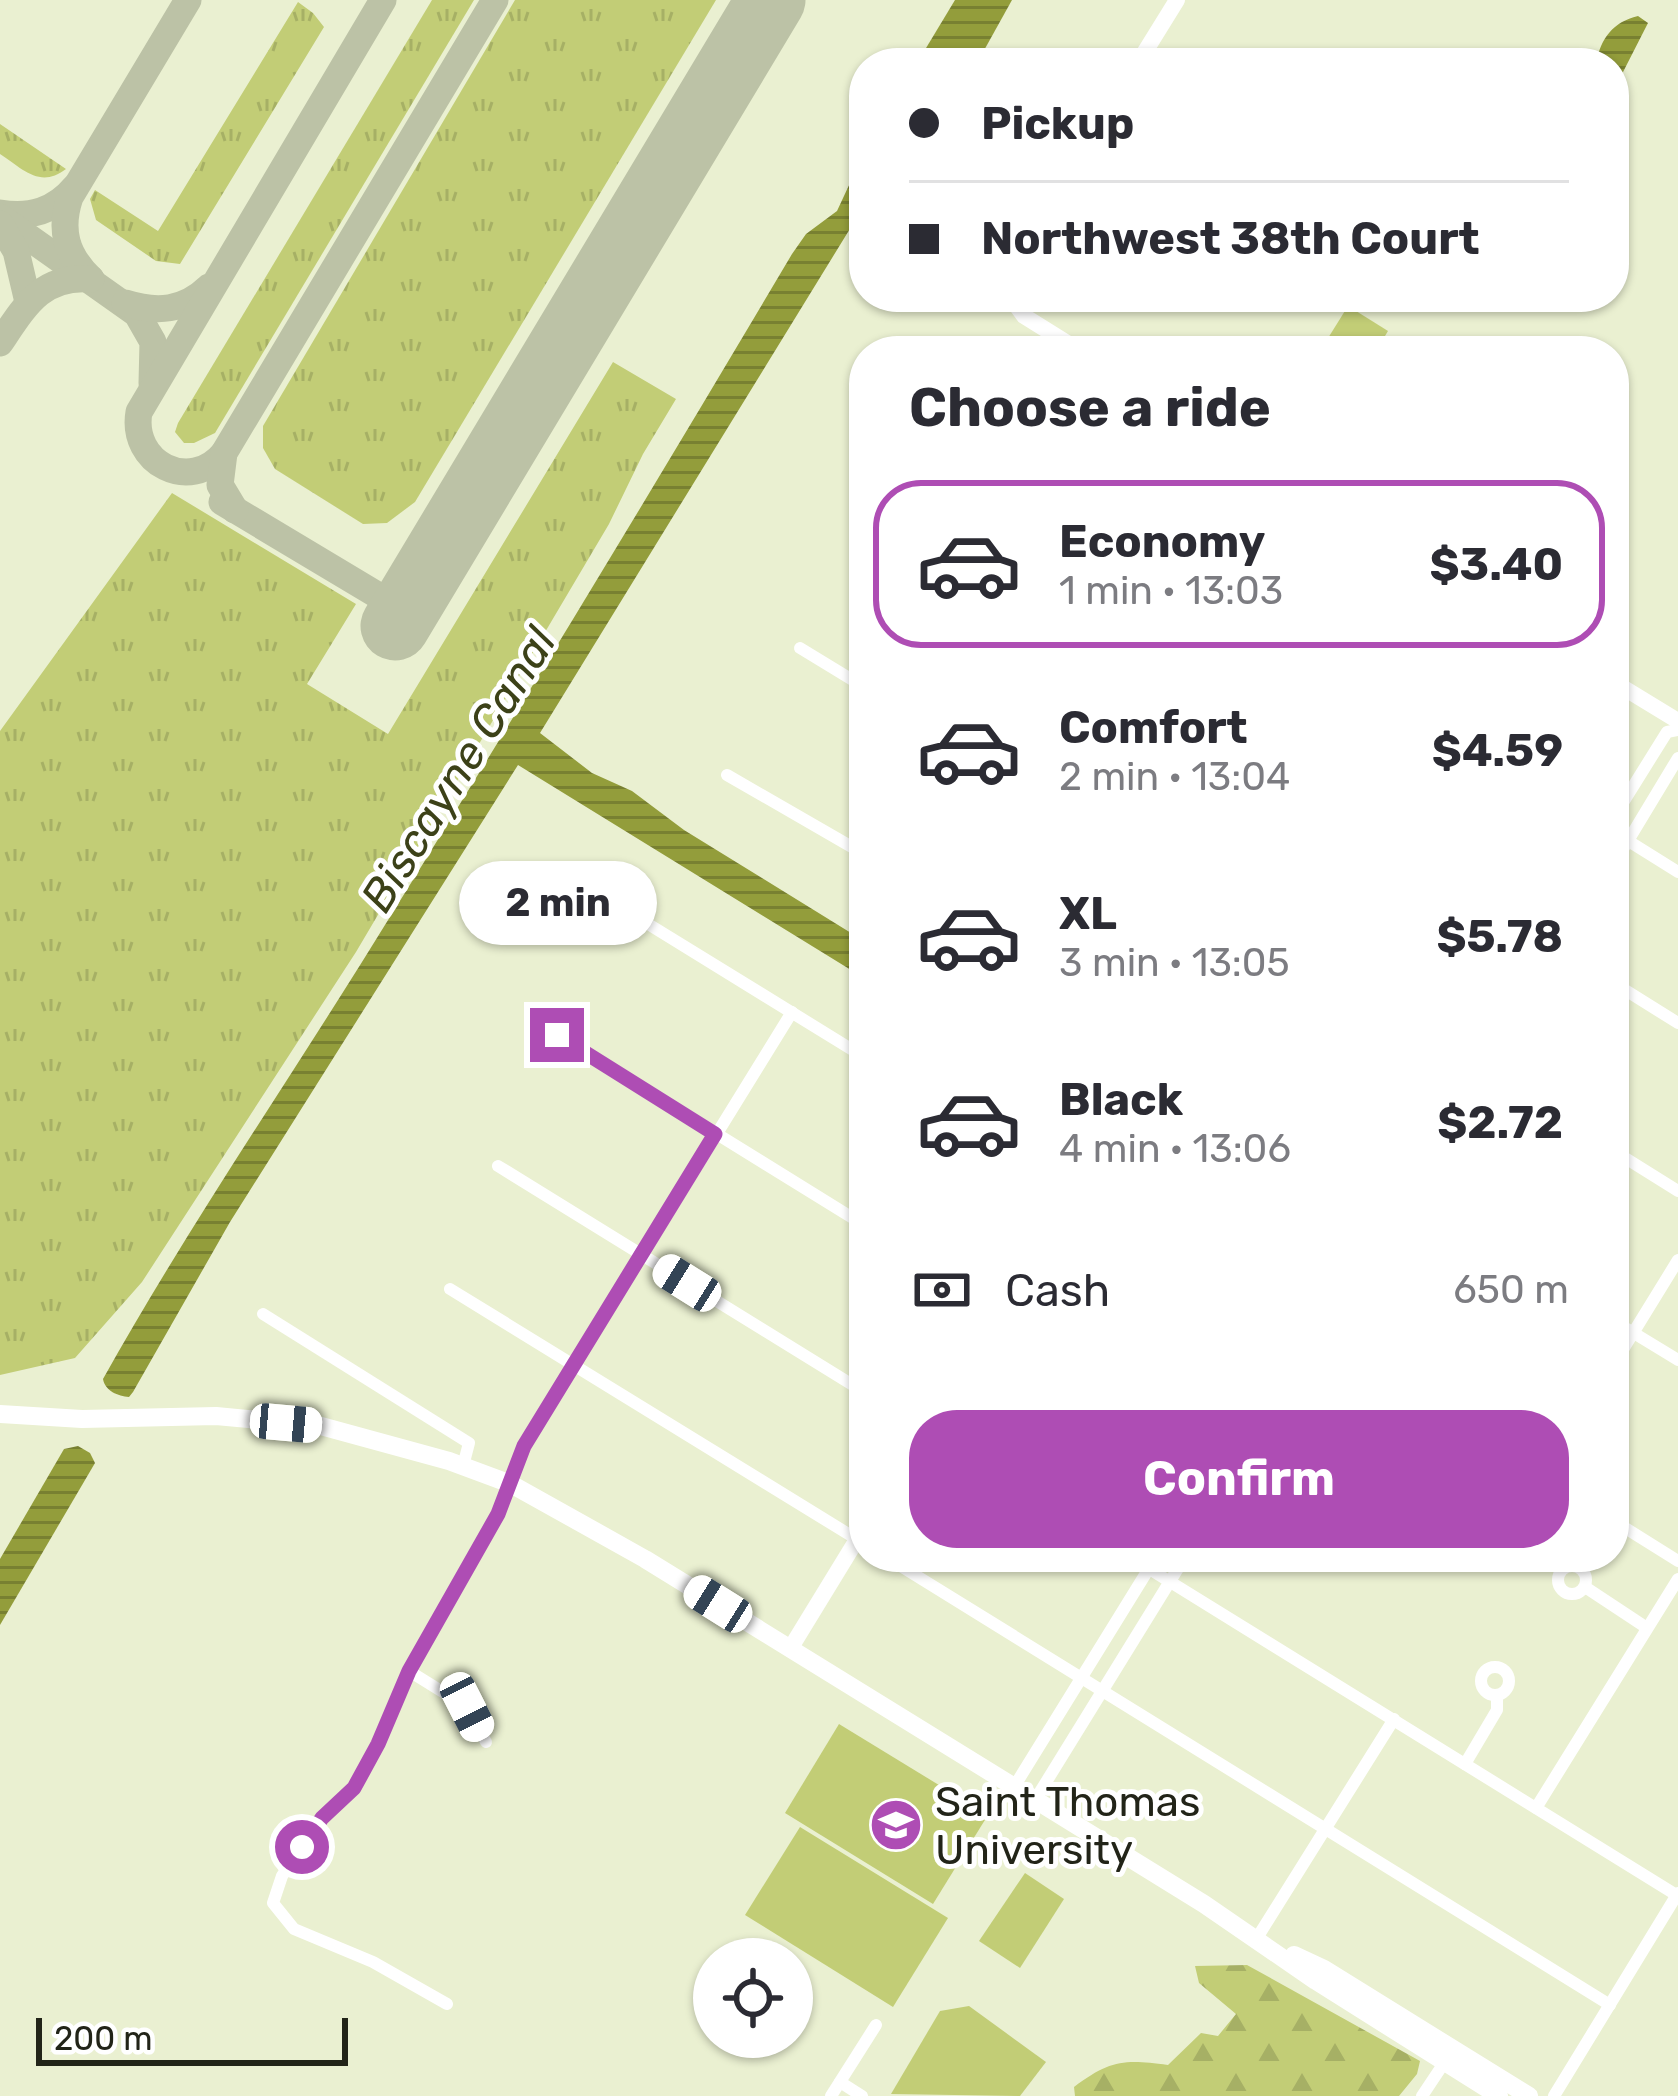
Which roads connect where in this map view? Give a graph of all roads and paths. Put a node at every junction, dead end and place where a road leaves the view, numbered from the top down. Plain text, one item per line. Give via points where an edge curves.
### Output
1 (1177, 0) edge
2 (1147, 48) edge
3 (1021, 312) edge
4 (1057, 336) edge
5 (800, 648) dead end
6 (849, 678) edge
7 (1629, 692) edge
8 (1678, 725) edge
9 (1678, 758) edge
10 (727, 776) dead end
11 (1629, 794) edge
12 (1629, 839) edge
13 (1629, 842) edge
14 (849, 845) edge
15 (1678, 872) edge
16 (640, 919) dead end
17 (1629, 991) edge
18 (792, 1012) junction
19 (1678, 1022) edge
20 (557, 1035) dead end
21 (849, 1048) edge
22 (715, 1134) junction
23 (1629, 1160) edge
24 (498, 1166) dead end
25 (1678, 1191) edge
26 (849, 1216) edge
27 (640, 1254) junction
28 (1678, 1260) edge
29 (450, 1289) dead end
30 (263, 1314) dead end
31 (1629, 1330) edge
32 (1633, 1333) junction
33 (1629, 1340) edge
34 (1678, 1360) edge
35 (574, 1365) junction
36 (849, 1383) edge
37 (0, 1414) edge
38 (463, 1466) junction
39 (511, 1484) junction
40 (849, 1529) edge
41 (1629, 1531) edge
42 (849, 1557) edge
43 (1678, 1562) edge
44 (910, 1572) edge
45 (1147, 1572) edge
46 (1161, 1572) edge
47 (1176, 1572) edge
48 (1678, 1579) edge
49 (1170, 1582) junction
50 (1585, 1587) dead end
51 (1647, 1628) junction
52 (790, 1649) junction
53 (409, 1671) junction
54 (1082, 1678) junction
55 (1103, 1690) junction
56 (1497, 1695) dead end
57 (1394, 1719) junction
58 (486, 1742) dead end
59 (1465, 1764) junction
60 (1014, 1787) junction
61 (1035, 1800) junction
62 (1536, 1808) junction
63 (1326, 1830) junction
64 (1678, 1894) edge
65 (1257, 1938) junction
66 (447, 2005) dead end
67 (1610, 2005) junction
68 (876, 2025) dead end
69 (1449, 2055) junction
70 (1474, 2081) edge
71 (840, 2082) junction
72 (831, 2096) edge
73 (862, 2096) edge
74 (1422, 2096) edge
75 (1499, 2096) edge
76 (1529, 2096) edge
77 (1554, 2096) edge

1 - 2 street
3 - 4 street
5 - 6 street
7 - 8 street
8 - 11 street
9 - 12 street
10 - 14 street
13 - 15 street
16 - 18 street
17 - 19 street
18 - 21 street
18 - 22 street
20 - 22 street
22 - 26 street
22 - 27 street
23 - 25 street
24 - 27 street
27 - 35 street
27 - 36 street
28 - 32 street
29 - 35 street
30 - 38 street via 469,1443
31 - 32 street
32 - 33 street
32 - 34 street
35 - 39 street via 524,1446
35 - 40 street
37 - 38 main road via 216,1416 321,1426
38 - 39 main road
39 - 52 main road
39 - 53 street
41 - 43 street
42 - 52 street
44 - 54 street
45 - 54 street
46 - 49 street
47 - 49 street
48 - 51 street
49 - 55 street
49 - 57 street
50 - 51 street
51 - 62 street
52 - 60 main road
53 - 58 street via 467,1707
53 - 66 street via 354,1788 322,1818 272,1903 294,1929
54 - 55 street
54 - 60 street
55 - 61 street
55 - 63 street
56 - 59 street via 1497,1710
57 - 59 street
57 - 63 street
59 - 62 street
60 - 61 main road
61 - 65 main road
62 - 64 street
63 - 65 street
63 - 67 street
64 - 67 street
65 - 69 main road via 1316,1982
67 - 77 street
68 - 71 street
69 - 70 main road
69 - 74 street
70 - 75 main road
70 - 76 main road
71 - 72 street
71 - 73 street

